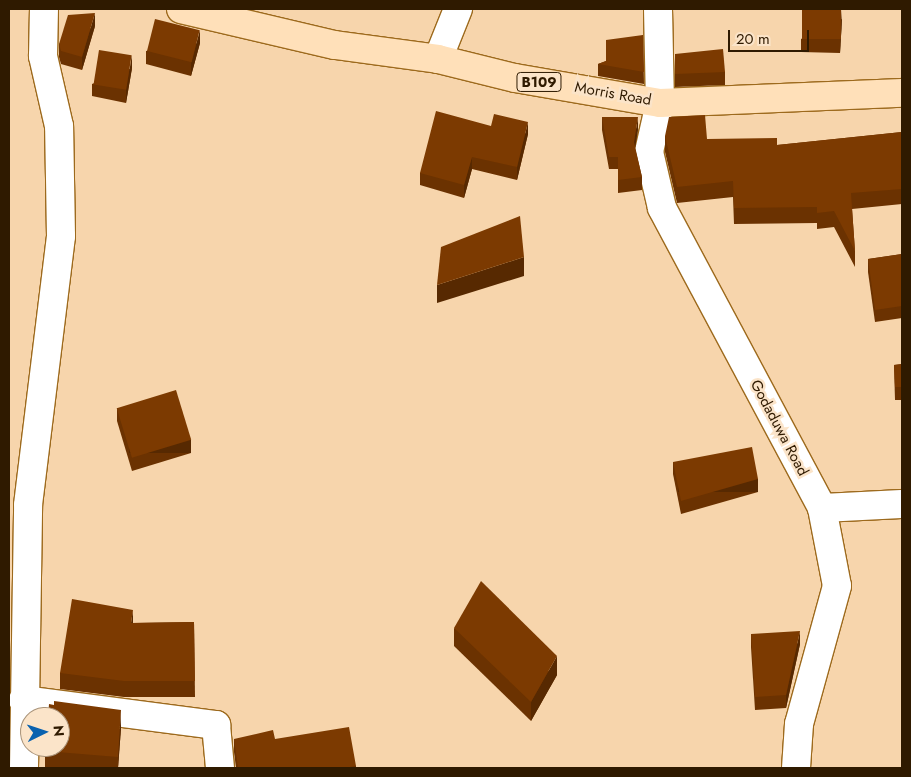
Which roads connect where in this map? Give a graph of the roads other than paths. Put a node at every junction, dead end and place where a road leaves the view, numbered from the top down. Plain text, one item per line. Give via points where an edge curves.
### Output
1 (44, 9) edge
2 (181, 9) edge
3 (458, 9) edge
4 (658, 9) edge
5 (438, 59) junction
6 (902, 93) edge
7 (660, 103) junction
8 (902, 504) edge
9 (822, 508) junction
10 (23, 700) junction
11 (24, 768) edge
12 (220, 768) edge
13 (796, 768) edge

1 - 10 street via 43,56 59,126 61,236 28,505
2 - 5 main road, Morris Road / B109 via 335,45
3 - 5 street
4 - 7 street, Godaduwa Road
5 - 7 main road, Morris Road / B109 via 515,78
6 - 7 main road, Morris Road / B109
7 - 9 street, Godaduwa Road via 649,152 662,208
8 - 9 street
9 - 13 street, Godaduwa Road via 837,586 799,724
10 - 11 street
10 - 12 street via 216,725

